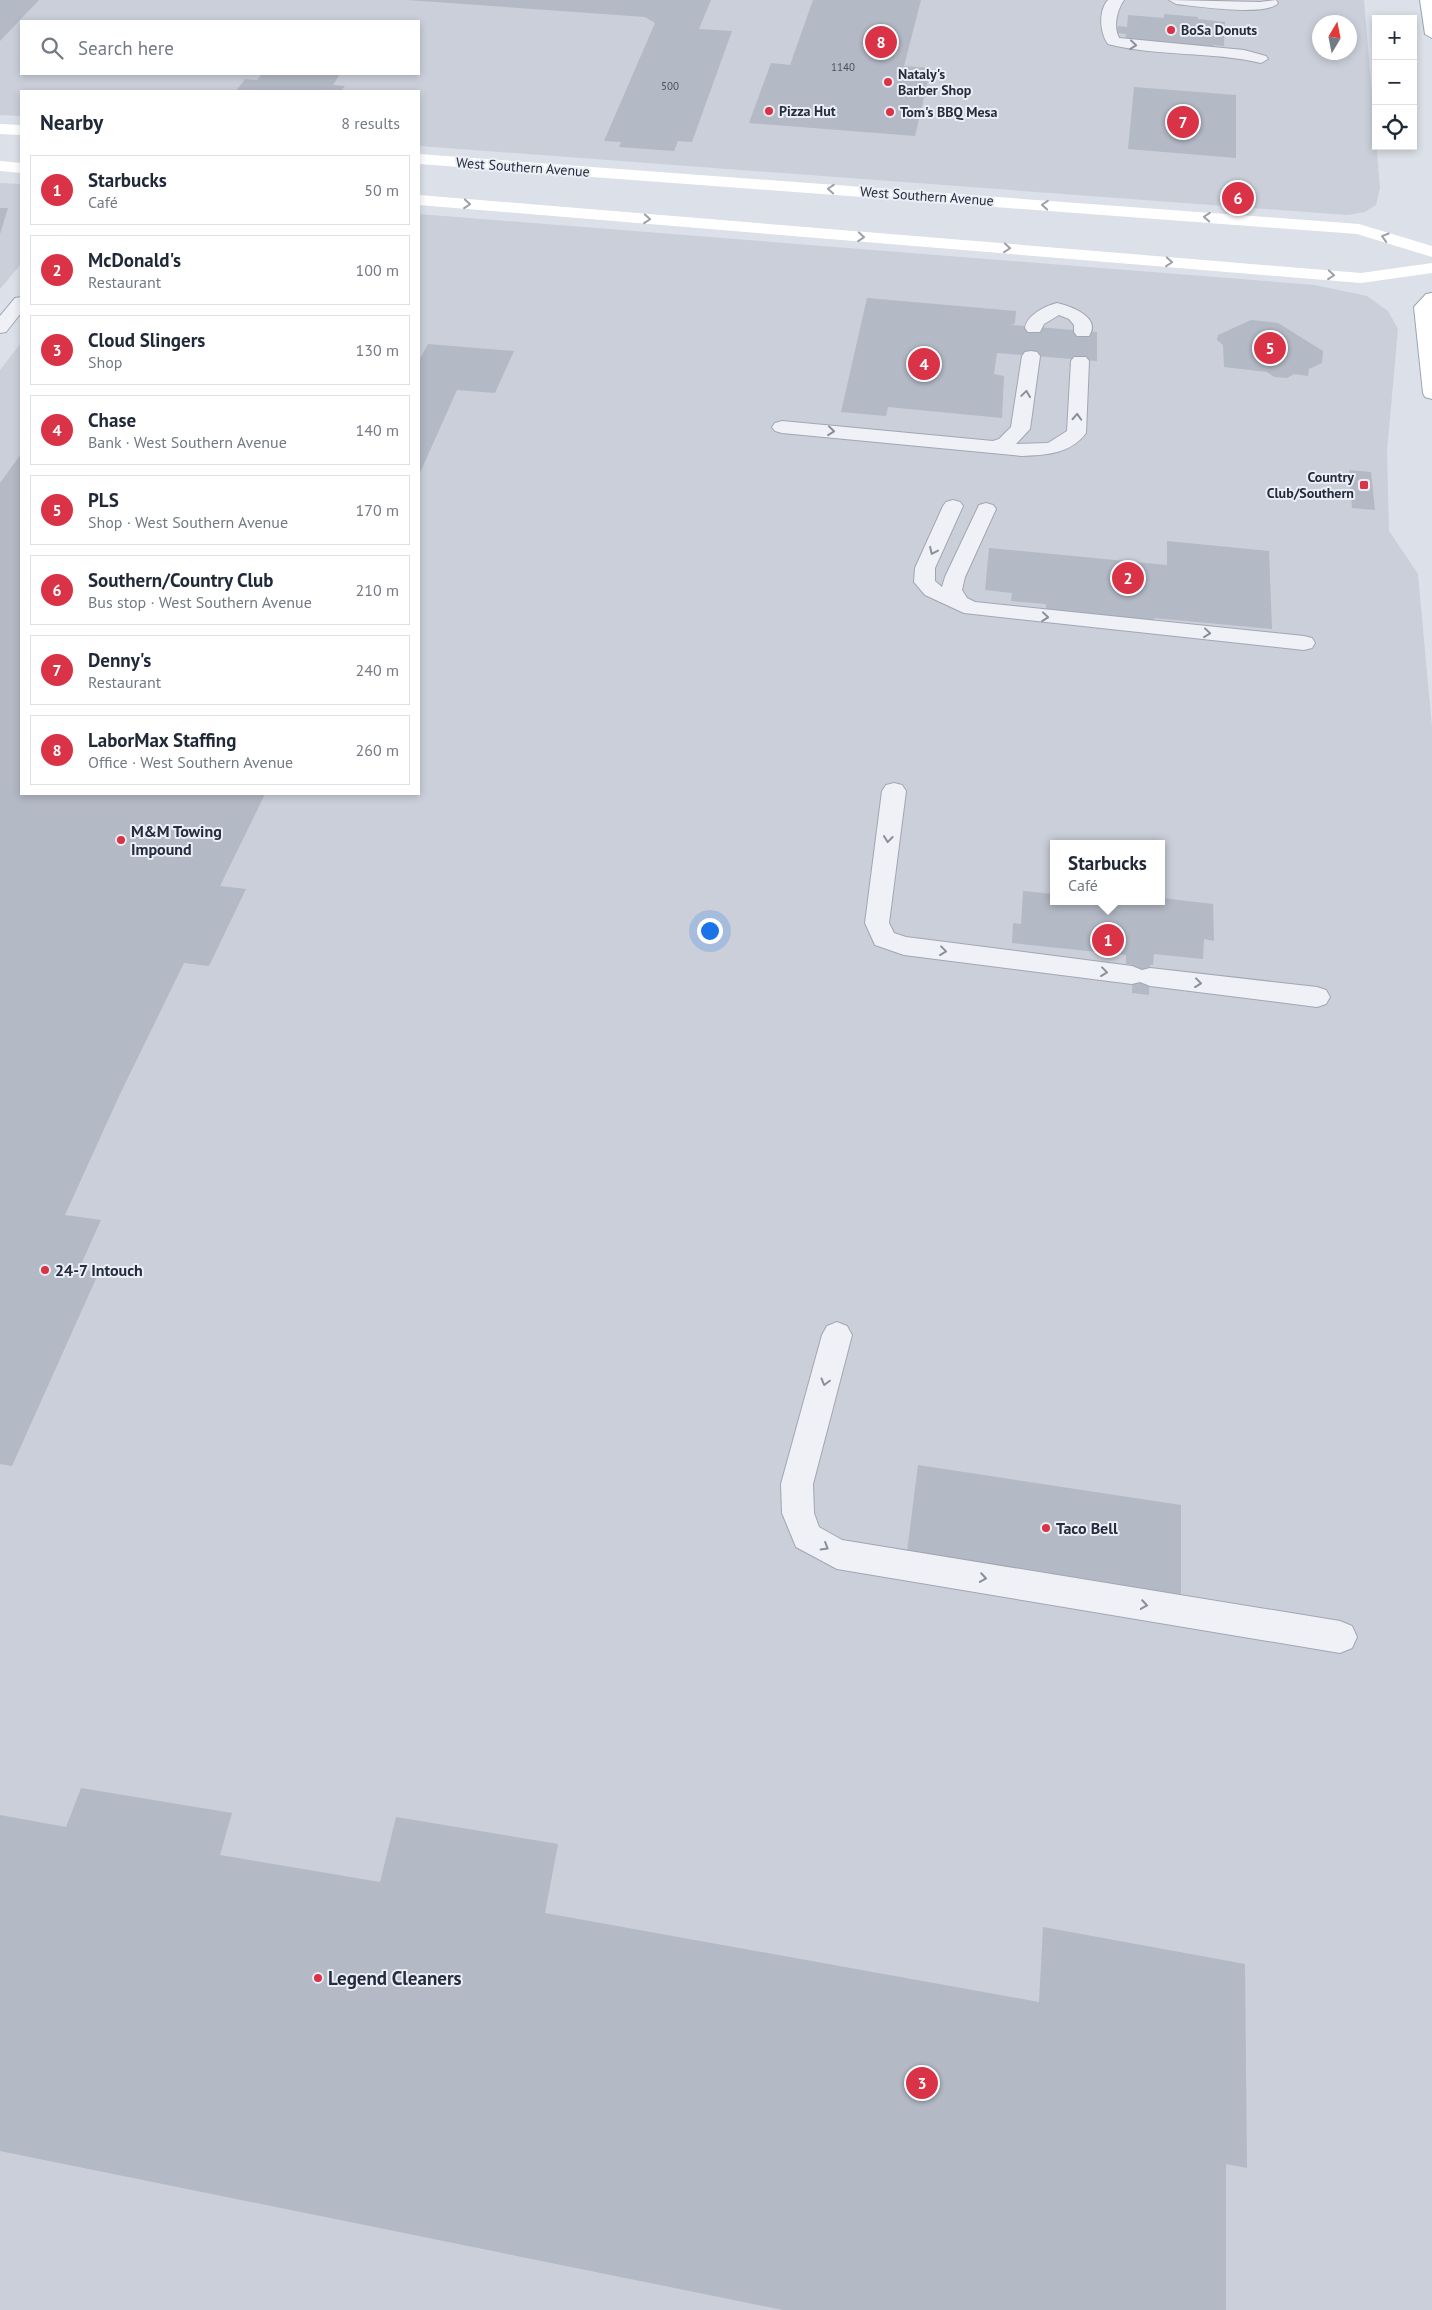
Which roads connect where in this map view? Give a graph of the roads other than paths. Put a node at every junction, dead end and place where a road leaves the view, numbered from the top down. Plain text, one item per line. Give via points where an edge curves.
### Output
1 (1117, 0) edge
2 (1176, 0) edge
3 (1427, 0) edge
4 (1271, 3) dead end
5 (1432, 34) edge
6 (1261, 59) dead end
7 (0, 129) edge
8 (20, 130) edge
9 (420, 160) edge
10 (0, 166) edge
11 (20, 168) edge
12 (420, 200) edge
13 (1432, 252) edge
14 (1432, 268) edge
15 (1432, 298) edge
16 (20, 303) edge
17 (0, 328) edge
18 (1034, 328) dead end
19 (1074, 331) dead end
20 (1031, 356) dead end
21 (1061, 378) dead end
22 (1432, 393) edge
23 (782, 426) dead end
24 (1057, 427) dead end
25 (996, 447) junction
26 (1022, 450) junction
27 (953, 506) dead end
28 (986, 509) dead end
29 (959, 602) junction
30 (1304, 643) dead end
31 (894, 791) dead end
32 (1316, 997) dead end
33 (837, 1335) dead end
34 (1340, 1637) dead end

1 -> 6 street via 1112,4 1108,31 1113,41 1244,54
2 - 4 street via 1261,6
3 - 5 main road
7 - 8 main road
13 -> 9 main road, West Southern Avenue via 1359,229
10 - 11 main road
12 -> 14 main road via 1361,278
15 - 22 main road via 1422,307
16 - 17 street
18 - 19 street via 1035,322 1057,308
25 -> 20 street via 1020,429
26 -> 21 street via 1061,446 1076,433 1072,360
23 -> 25 street
24 - 26 street via 1056,436 1044,444
25 - 26 street
27 -> 29 street via 925,568 924,582 932,590
28 - 29 street via 952,590
29 -> 30 street via 984,611
31 -> 32 street via 877,923 884,939 904,946
33 -> 34 street via 797,1484 798,1513 807,1537 837,1554

